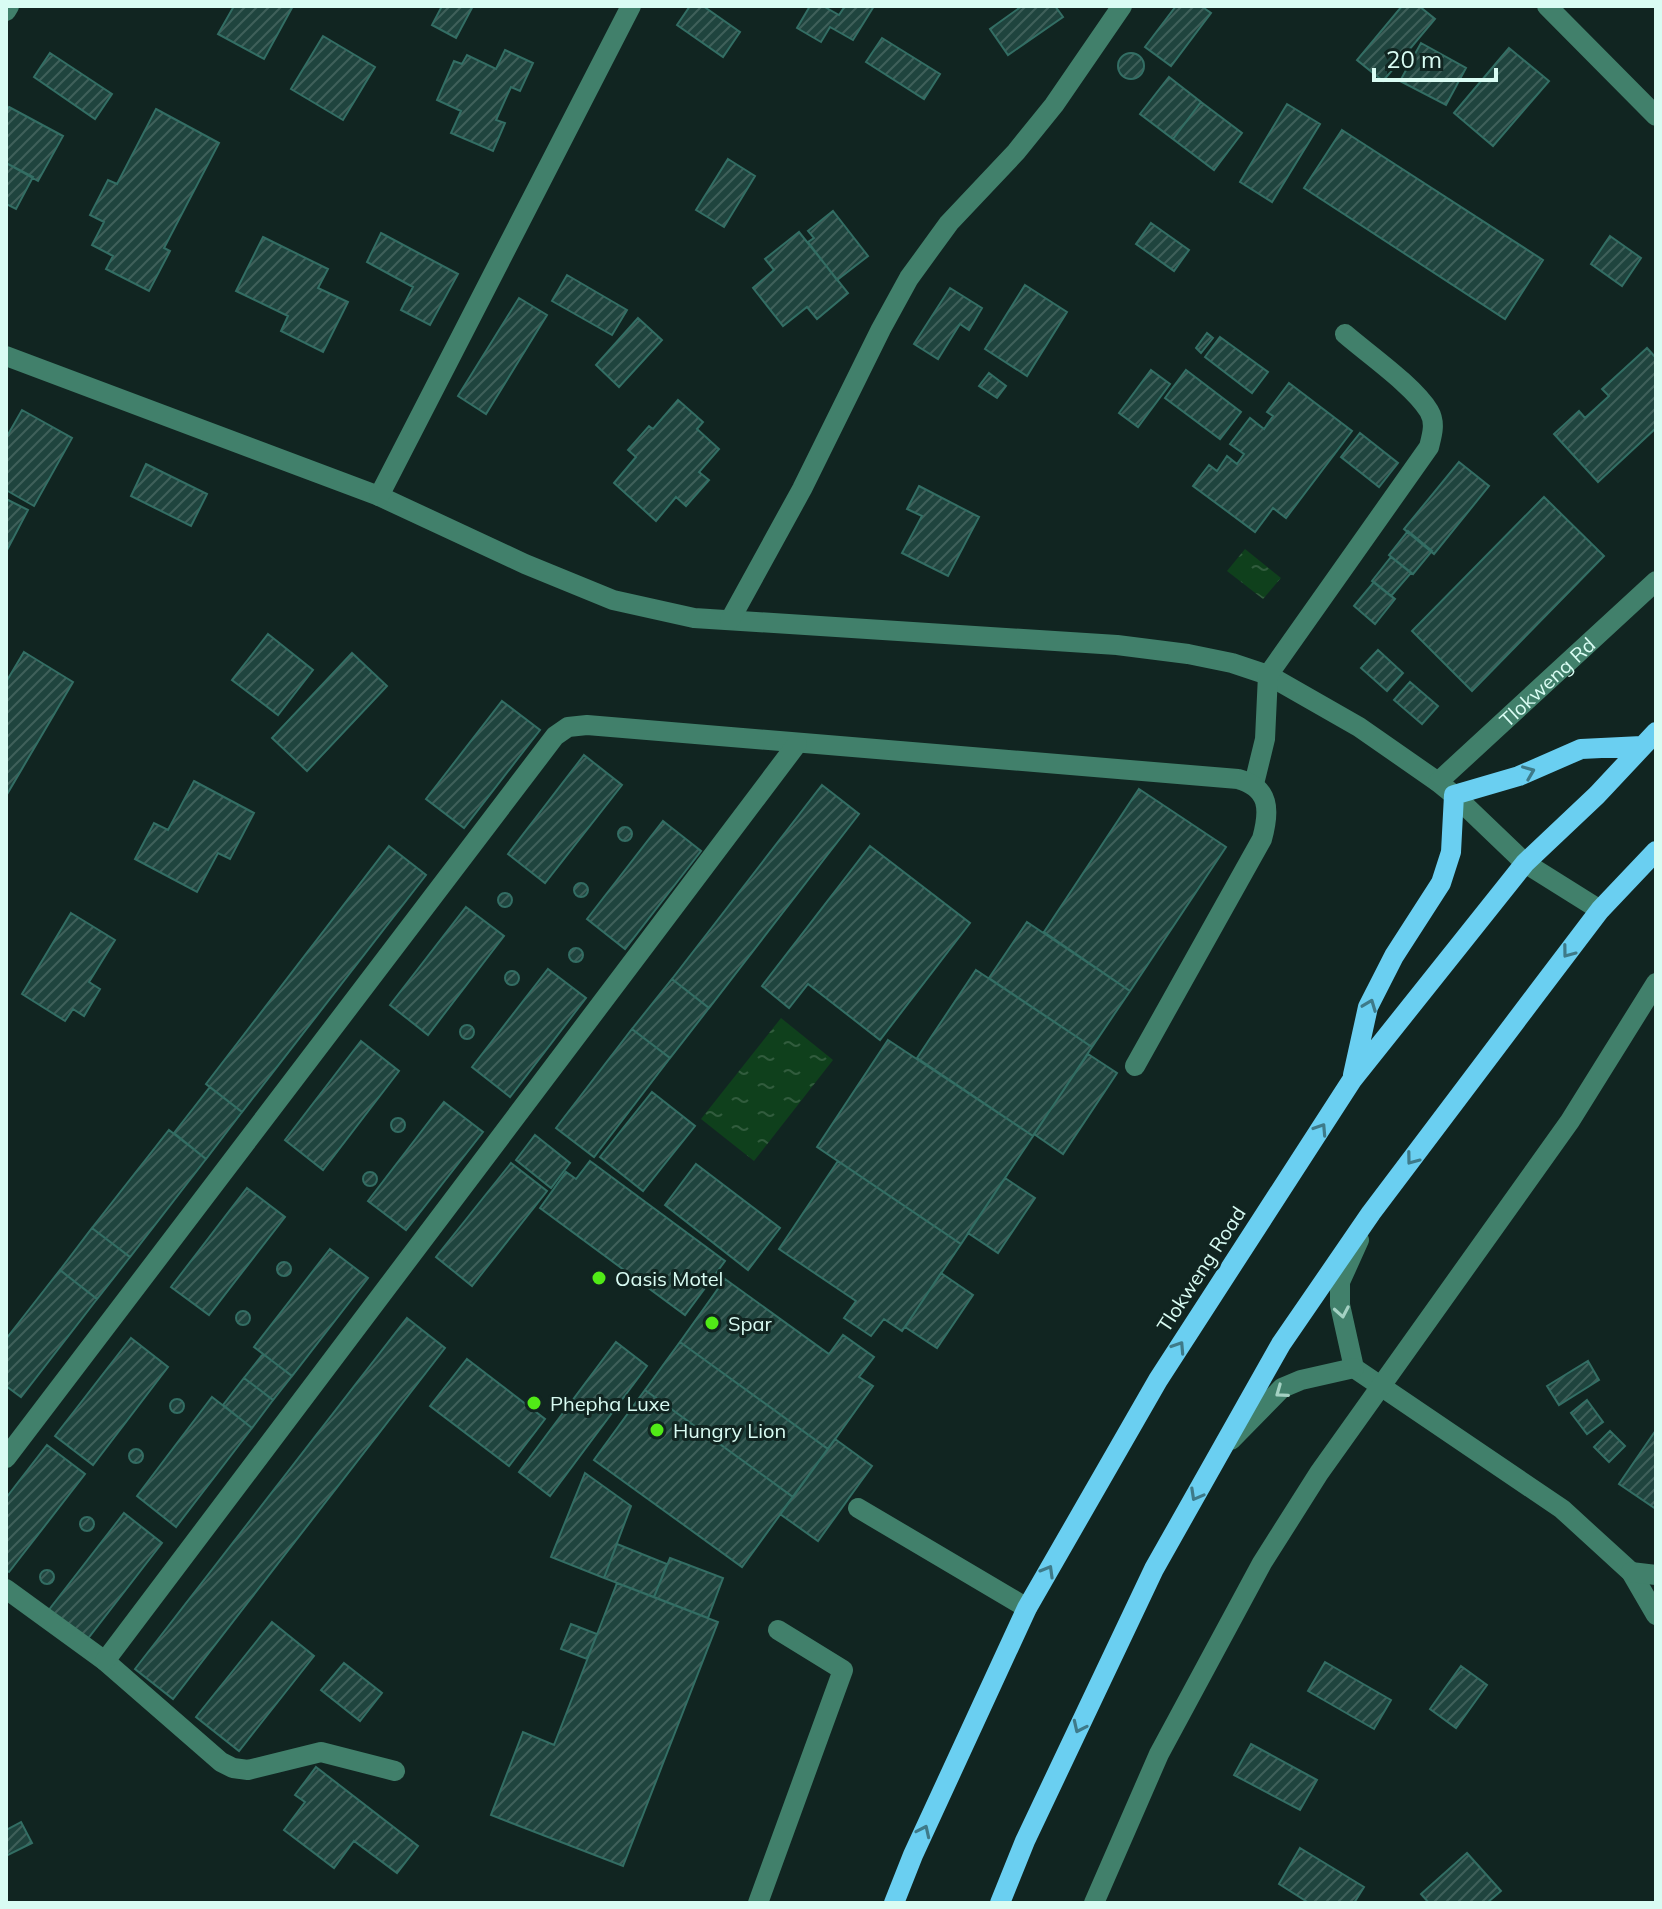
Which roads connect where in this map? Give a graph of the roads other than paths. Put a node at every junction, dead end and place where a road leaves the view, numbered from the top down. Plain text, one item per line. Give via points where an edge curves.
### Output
1 (9, 6) edge
2 (631, 6) edge
3 (1122, 6) edge
4 (1547, 6) edge
5 (6, 11) edge
6 (1656, 116) edge
7 (1345, 334) dead end
8 (6, 356) edge
9 (379, 496) junction
10 (1656, 581) edge
11 (730, 620) junction
12 (1268, 675) junction
13 (1649, 739) edge
14 (797, 744) junction
15 (1254, 784) junction
16 (1446, 788) junction
17 (1656, 851) edge
18 (1525, 863) junction
19 (1600, 910) junction
20 (1656, 983) edge
21 (1135, 1066) dead end
22 (1352, 1080) junction
23 (1371, 1213) junction
24 (1354, 1368) junction
25 (1379, 1387) junction
26 (1221, 1451) junction
27 (6, 1458) edge
28 (858, 1508) dead end
29 (1631, 1572) junction
30 (1656, 1575) edge
31 (6, 1589) edge
32 (1027, 1608) junction
33 (1656, 1615) edge
34 (778, 1630) dead end
35 (105, 1661) junction
36 (395, 1771) dead end
37 (758, 1903) edge
38 (894, 1903) edge
39 (1000, 1903) edge
40 (1094, 1903) edge

1 - 5 street
2 - 9 street
3 - 11 street via 1054,105 949,223 909,278
4 - 6 street
7 - 12 street via 1412,392 1430,412 1434,430 1429,447
8 - 9 street
9 - 11 street via 613,600 694,618
10 - 16 street, Tlokweng Rd
11 - 12 street via 1117,645 1188,654
12 - 15 street via 1265,739
12 - 16 street via 1359,727
16 -> 13 main road via 1519,776 1581,749
13 - 18 main road, Tlokweng Road
14 - 15 street
14 - 27 street via 587,725 568,727 555,736
14 - 35 street
15 - 21 street via 1266,806 1262,839
16 - 18 street
22 -> 16 main road via 1368,1007 1441,883 1451,852
17 - 19 main road
18 - 19 street
18 - 22 main road, Tlokweng Road
19 -> 23 main road
20 - 25 street via 1570,1121
32 -> 22 main road, Tlokweng Road via 1158,1380
23 -> 24 street via 1340,1282
23 - 26 main road via 1281,1344
24 - 25 street
24 -> 26 street via 1282,1388
25 - 29 street via 1562,1509
25 - 40 street via 1262,1563 1159,1754
26 -> 39 main road via 1154,1569
28 - 32 street
29 - 30 street
29 - 33 street
31 - 35 street
38 -> 32 main road, Tlokweng Road
34 - 37 street via 843,1670
35 - 36 street via 233,1768 248,1770 321,1752

